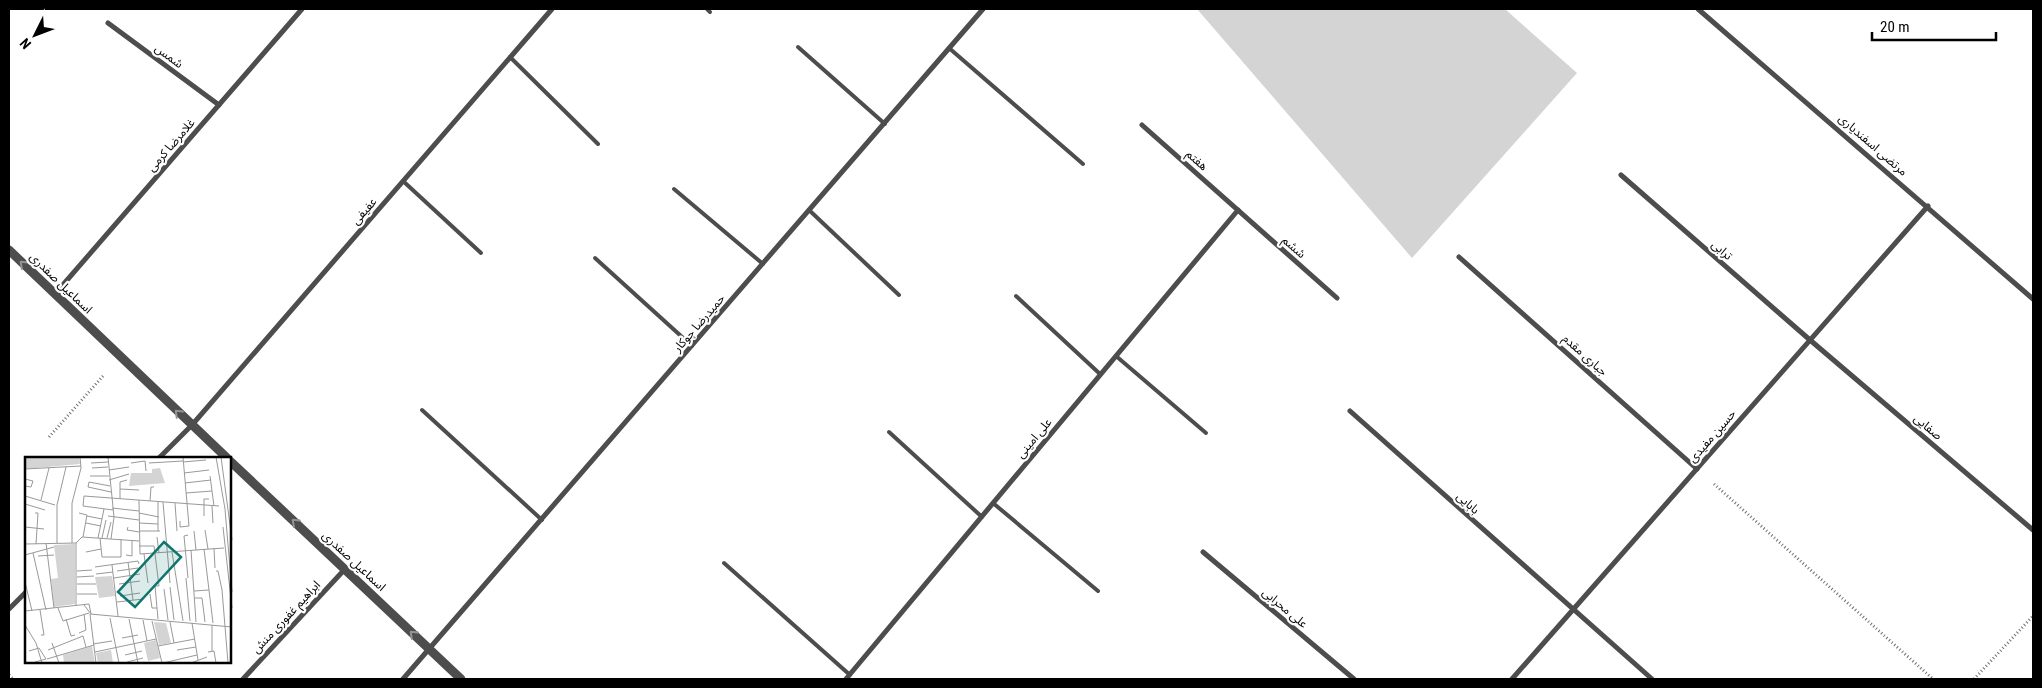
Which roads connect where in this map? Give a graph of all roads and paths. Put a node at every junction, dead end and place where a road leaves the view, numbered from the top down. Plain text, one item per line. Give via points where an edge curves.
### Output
1 (302, 9) edge
2 (552, 9) edge
3 (983, 9) edge
4 (1698, 9) edge
5 (108, 23) dead end
6 (798, 47) dead end
7 (949, 48) junction
8 (510, 57) junction
9 (218, 105) junction
10 (885, 124) junction
11 (1142, 124) dead end
12 (598, 144) dead end
13 (1083, 164) dead end
14 (1621, 175) dead end
15 (403, 181) junction
16 (674, 189) dead end
17 (1928, 206) junction
18 (809, 210) junction
19 (1238, 210) junction
20 (9, 250) edge
21 (481, 253) dead end
22 (1460, 257) dead end
23 (595, 258) dead end
24 (763, 264) junction
25 (55, 294) junction
26 (899, 295) dead end
27 (1016, 296) dead end
28 (1337, 298) dead end
29 (2033, 299) edge
30 (1810, 340) junction
31 (692, 346) junction
32 (120, 356) junction
33 (1116, 356) junction
34 (1100, 374) junction
35 (422, 410) dead end
36 (1350, 411) dead end
37 (192, 426) junction
38 (889, 432) dead end
39 (1206, 433) dead end
40 (49, 437) dead end
41 (161, 457) edge
42 (226, 457) edge
43 (231, 462) edge
44 (1697, 469) junction
45 (993, 503) junction
46 (982, 517) junction
47 (542, 520) junction
48 (2033, 530) edge
49 (1203, 552) dead end
50 (724, 562) dead end
51 (345, 569) junction
52 (1098, 591) dead end
53 (25, 593) edge
54 (1573, 609) junction
55 (9, 610) edge
56 (2033, 616) edge
57 (430, 649) junction
58 (9, 675) edge
59 (848, 677) edge
60 (13, 679) edge
61 (243, 679) edge
62 (403, 679) edge
63 (461, 679) edge
64 (1354, 679) edge
65 (1512, 679) edge
66 (1652, 679) edge
67 (1933, 679) edge
68 (1974, 679) edge

1 - 9 street, غلامرضا کرمی
2 - 8 street, عفیفی
3 - 7 street, حمیدرضا جوکار
4 - 17 street, مرتضی اسفندیاری
5 - 9 street, شمس
6 - 10 lane
7 - 10 street, حمیدرضا جوکار
7 - 13 lane
8 - 12 lane
8 - 15 street, عفیفی
9 - 25 street, غلامرضا کرمی
10 - 18 street, حمیدرضا جوکار
11 - 19 street, هفتم
14 - 30 street, ترابی
15 - 21 lane
15 - 37 street, عفیفی
16 - 24 lane
17 - 29 street, مرتضی اسفندیاری
17 - 30 street, حسین مفیدی
18 - 24 street, حمیدرضا جوکار
18 - 26 lane
19 - 28 street, ششم
19 - 33 street, علی امینی
25 -> 20 street, اسماعیل صفدری
22 - 44 street, جباری مقدم
23 - 31 lane
24 - 31 street, حمیدرضا جوکار
25 - 32 street, اسماعیل صفدری
27 - 34 lane
30 - 44 street, حسین مفیدی
30 - 48 street, صفایی
31 - 47 street, حمیدرضا جوکار
37 -> 32 street, اسماعیل صفدری
32 - 40 path
33 - 34 street, علی امینی
33 - 39 lane
34 - 45 street, علی امینی
35 - 47 lane
36 - 54 street, بابایی
37 - 41 street, عفیفی
37 - 42 street, اسماعیل صفدری
38 - 46 lane
51 -> 43 street, اسماعیل صفدری
44 - 54 street, حسین مفیدی
44 - 67 path
45 - 46 street, علی امینی
45 - 52 lane
46 - 59 street, علی امینی
47 - 57 street, حمیدرضا جوکار
49 - 64 street, علی محرابی
50 - 59 lane
57 -> 51 street, اسماعیل صفدری
51 - 61 street, ابراهیم غفوری منش
53 - 55 street
54 - 65 street, حسین مفیدی
54 - 66 street, بابایی
56 - 68 path
57 - 62 street, حمیدرضا جوکار
57 - 63 street, اسماعیل صفدری
58 - 60 path

